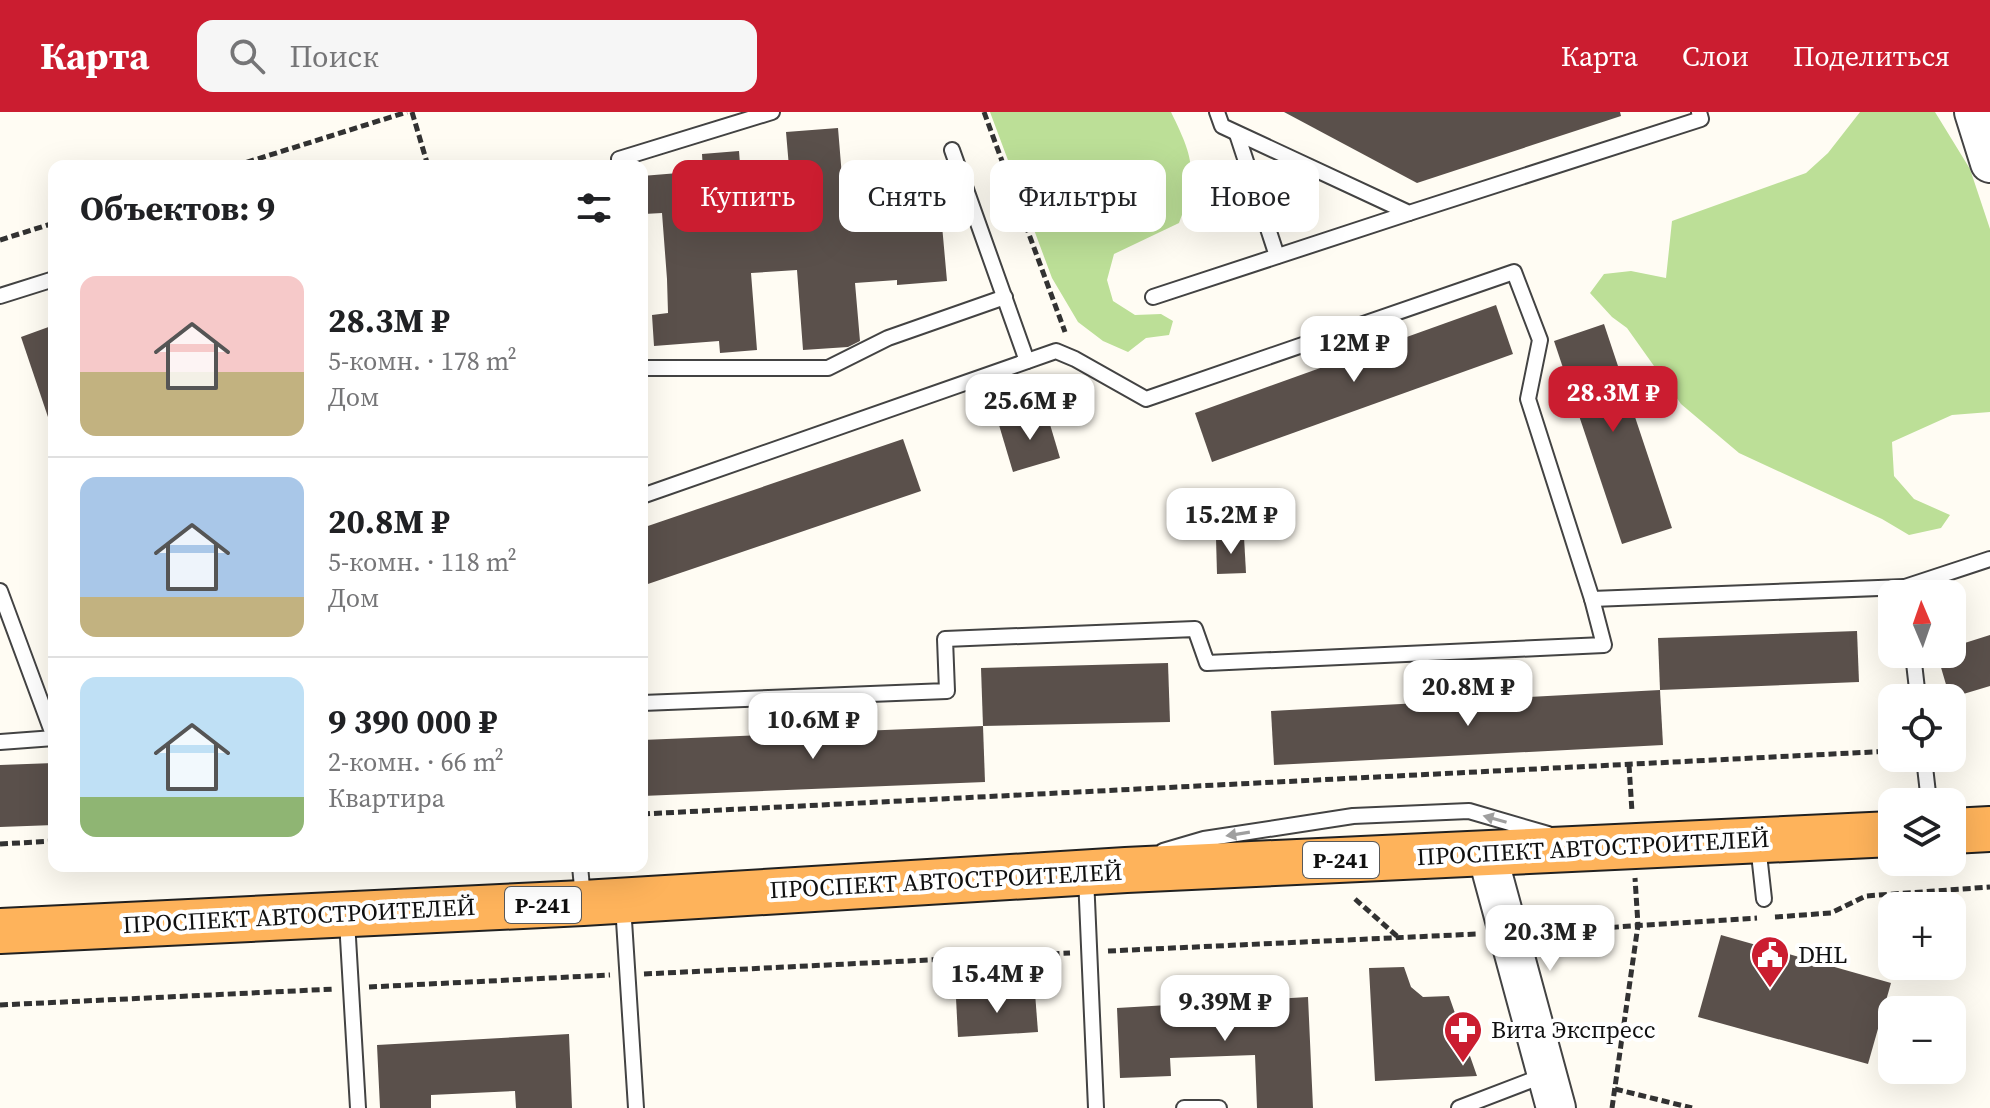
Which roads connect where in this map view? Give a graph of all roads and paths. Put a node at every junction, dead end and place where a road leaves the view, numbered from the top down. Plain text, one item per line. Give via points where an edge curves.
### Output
1 (410, 112) edge
2 (772, 112) edge
3 (984, 112) edge
4 (1217, 112) edge
5 (1699, 112) edge
6 (1974, 112) edge
7 (1237, 134) junction
8 (952, 150) dead end
9 (254, 160) edge
10 (426, 160) edge
11 (619, 160) edge
12 (1990, 163) edge
13 (1409, 213) junction
14 (48, 225) edge
15 (0, 240) edge
16 (1277, 256) junction
17 (48, 281) edge
18 (0, 296) edge
19 (1005, 297) junction
20 (1153, 297) dead end
21 (1075, 359) junction
22 (1027, 361) junction
23 (648, 368) edge
24 (648, 494) edge
25 (1990, 559) edge
26 (1935, 580) edge
27 (0, 591) edge
28 (1878, 592) edge
29 (1592, 599) junction
30 (648, 703) edge
31 (48, 722) edge
32 (48, 738) edge
33 (0, 742) edge
34 (1878, 752) edge
35 (1629, 765) junction
36 (648, 814) edge
37 (1990, 829) edge
38 (1966, 830) edge
39 (1878, 835) edge
40 (48, 841) edge
41 (1758, 841) junction
42 (0, 844) edge
43 (1615, 848) junction
44 (1487, 854) junction
45 (1086, 873) junction
46 (1990, 887) edge
47 (595, 890) edge
48 (1355, 899) dead end
49 (1764, 899) dead end
50 (346, 913) junction
51 (1638, 925) junction
52 (0, 931) edge
53 (1507, 934) junction
54 (1399, 937) junction
55 (1089, 952) junction
56 (628, 975) junction
57 (351, 988) junction
58 (0, 1005) edge
59 (1615, 1089) junction
60 (1551, 1091) edge
61 (358, 1108) edge
62 (636, 1108) edge
63 (1096, 1108) edge
64 (1184, 1108) edge
65 (1219, 1108) edge
66 (1459, 1108) edge
67 (1612, 1108) edge
68 (1692, 1108) edge

1 - 9 path
1 - 10 path
2 - 11 lane
3 - 21 path
4 - 7 lane via 1222,126
5 - 13 lane via 1701,119
6 - 12 street
7 - 13 lane
7 - 16 lane
8 - 19 lane
13 - 16 lane
14 - 15 path
16 - 20 lane
17 - 18 lane
19 - 22 lane
19 - 23 lane via 888,338 828,368
21 - 22 lane via 1056,351
21 - 29 lane via 1146,399 1514,272 1540,340 1528,399
22 - 24 lane
25 - 26 lane
27 - 31 lane
28 - 29 lane
29 - 30 lane via 1604,645 1207,663 1195,629 945,639 947,691
32 - 33 lane
34 - 35 path
35 - 36 path
35 - 43 path
37 - 38 highway
39 - 41 highway, ПРОСПЕКТ АВТОСТРОИТЕЛЕЙ / Р-241
40 - 42 path
41 - 43 highway, ПРОСПЕКТ АВТОСТРОИТЕЛЕЙ / Р-241
41 - 49 lane
43 - 44 highway, ПРОСПЕКТ АВТОСТРОИТЕЛЕЙ / Р-241
43 -> 45 lane via 1469,811 1353,816 1204,839
43 - 51 path
44 - 45 highway, ПРОСПЕКТ АВТОСТРОИТЕЛЕЙ / Р-241
44 - 53 street
45 - 47 highway, ПРОСПЕКТ АВТОСТРОИТЕЛЕЙ / Р-241
45 - 55 lane
46 - 51 path via 1866,896 1831,913
47 - 50 highway, ПРОСПЕКТ АВТОСТРОИТЕЛЕЙ / Р-241
47 - 56 lane
48 - 54 path
50 - 52 highway, ПРОСПЕКТ АВТОСТРОИТЕЛЕЙ / Р-241
50 - 57 lane
51 - 53 path
51 - 59 path
53 - 54 path
53 - 60 street
54 - 55 path
55 - 56 path
55 - 63 lane
56 - 57 path
56 - 62 lane
57 - 58 path
57 - 61 lane
59 - 67 path
59 - 68 path
60 - 66 lane
64 - 65 lane

